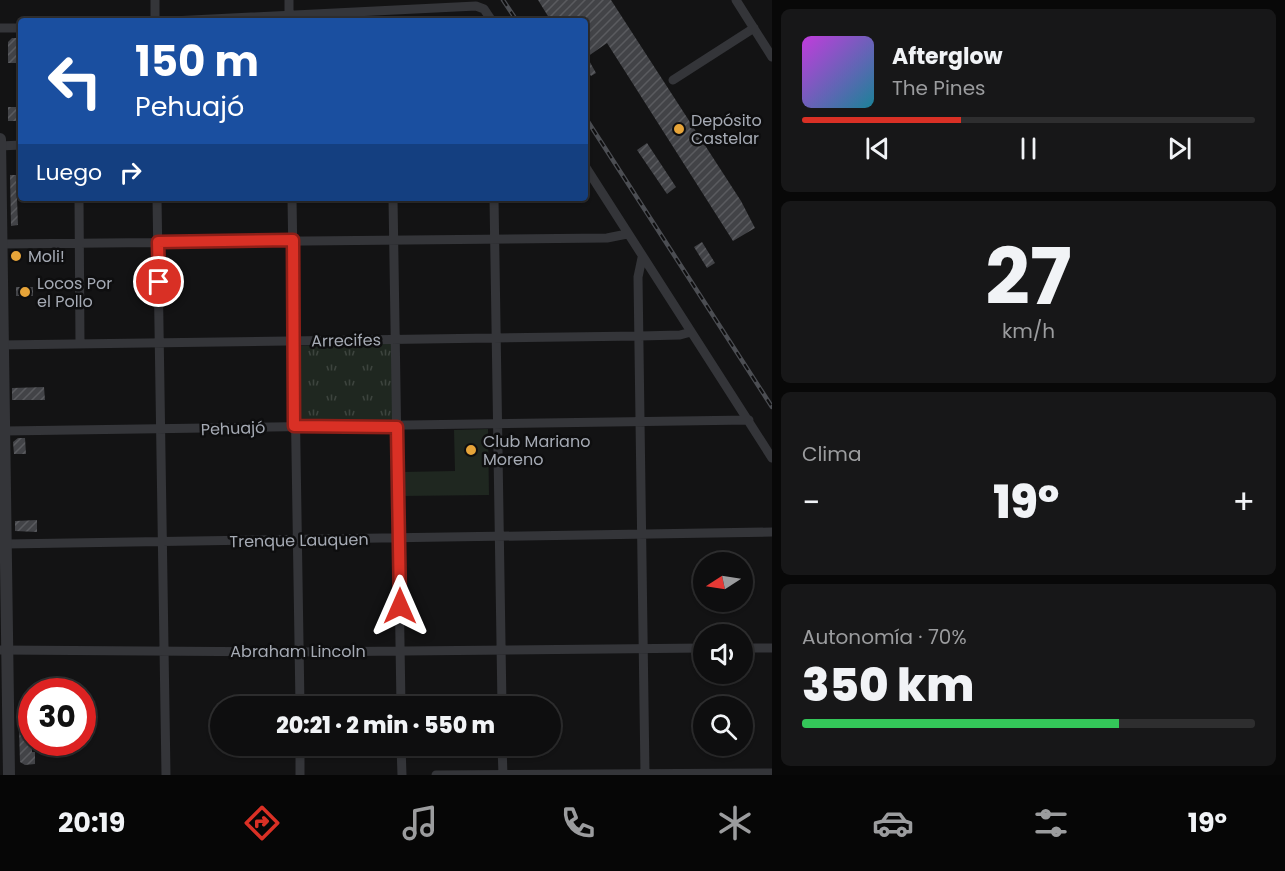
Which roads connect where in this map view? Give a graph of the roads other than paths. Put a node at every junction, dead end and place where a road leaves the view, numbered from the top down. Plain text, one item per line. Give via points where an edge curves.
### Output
1 (155, 0) edge
2 (289, 0) edge
3 (736, 0) edge
4 (444, 3) edge
5 (390, 10) junction
6 (155, 18) edge
7 (289, 18) edge
8 (390, 18) edge
9 (490, 18) edge
10 (0, 28) edge
11 (18, 28) edge
12 (754, 28) junction
13 (772, 57) edge
14 (673, 80) dead end
15 (0, 139) edge
16 (18, 145) edge
17 (0, 146) edge
18 (588, 171) edge
19 (79, 201) edge
20 (157, 201) edge
21 (292, 201) edge
22 (393, 201) edge
23 (494, 201) edge
24 (627, 234) junction
25 (394, 238) junction
26 (494, 238) junction
27 (293, 240) junction
28 (158, 242) junction
29 (79, 243) junction
30 (2, 244) junction
31 (642, 258) junction
32 (691, 332) junction
33 (640, 336) junction
34 (495, 338) junction
35 (396, 340) junction
36 (294, 341) junction
37 (160, 342) junction
38 (80, 344) junction
39 (2, 345) edge
40 (748, 420) junction
41 (640, 423) junction
42 (498, 425) junction
43 (294, 426) junction
44 (397, 427) junction
45 (162, 430) junction
46 (5, 431) junction
47 (772, 458) edge
48 (2, 489) edge
49 (772, 532) edge
50 (643, 534) junction
51 (499, 537) junction
52 (400, 539) junction
53 (163, 541) junction
54 (297, 541) junction
55 (6, 544) junction
56 (644, 648) junction
57 (693, 648) edge
58 (753, 648) edge
59 (772, 648) edge
60 (4, 650) edge
61 (501, 650) junction
62 (165, 651) junction
63 (400, 651) junction
64 (299, 652) junction
65 (300, 696) edge
66 (401, 696) edge
67 (502, 696) edge
68 (300, 756) edge
69 (401, 756) edge
70 (502, 756) edge
71 (772, 773) edge
72 (9, 775) edge
73 (166, 775) edge
74 (300, 775) edge
75 (402, 775) edge
76 (436, 775) edge
77 (503, 775) edge
78 (645, 775) edge

1 - 6 street
2 - 7 street
3 - 12 street
4 - 5 street
4 - 9 street via 480,6
5 - 7 street
5 - 8 street
10 - 11 street
12 - 13 street
12 - 14 street
15 - 17 street
16 - 17 street
17 - 30 street
18 - 24 street
19 - 29 street
20 - 28 street
21 - 27 street
22 - 25 street
23 - 26 street
24 - 26 street via 613,238
24 - 31 street
25 - 26 street
25 - 27 street
25 - 35 street
26 - 34 street
27 - 28 street
27 - 36 street
28 - 29 street
28 - 37 street
29 - 30 street
29 - 38 street
30 - 39 street
31 - 32 street
31 - 33 street via 638,277
32 - 33 street, Arrecifes
32 - 40 street
33 - 34 street, Arrecifes
33 - 41 street
34 - 35 street, Arrecifes
34 - 42 street
35 - 36 street, Arrecifes
35 - 44 street
36 - 37 street, Arrecifes
36 - 43 street
37 - 38 street, Arrecifes
37 - 45 street
38 - 39 street, Arrecifes
39 - 46 street
40 - 41 street, Pehuajó
40 - 47 street
41 - 42 street, Pehuajó
41 - 50 street
42 - 44 street, Pehuajó
42 - 51 street
43 - 44 street, Pehuajó
43 - 45 street, Pehuajó
43 - 54 street
44 - 52 street
45 - 46 street, Pehuajó
45 - 53 street
46 - 48 street
48 - 55 street
49 - 50 street, Trenque Lauquen
50 - 51 street, Trenque Lauquen
50 - 56 street
51 - 52 street, Trenque Lauquen
51 - 61 street
52 - 54 street, Trenque Lauquen
52 - 63 street
53 - 54 street, Trenque Lauquen
53 - 55 street, Trenque Lauquen
53 - 62 street
54 - 64 street
55 - 60 street
56 - 57 street, Abraham Lincoln
56 - 61 street, Abraham Lincoln
56 - 78 street
58 - 59 street
60 - 62 street, Abraham Lincoln
60 - 72 street
61 - 63 street, Abraham Lincoln
61 - 67 street
62 - 64 street, Abraham Lincoln
62 - 73 street
63 - 64 street, Abraham Lincoln
63 - 66 street
64 - 65 street
68 - 74 street
69 - 75 street
70 - 77 street
71 - 78 street
76 - 77 street
77 - 78 street

